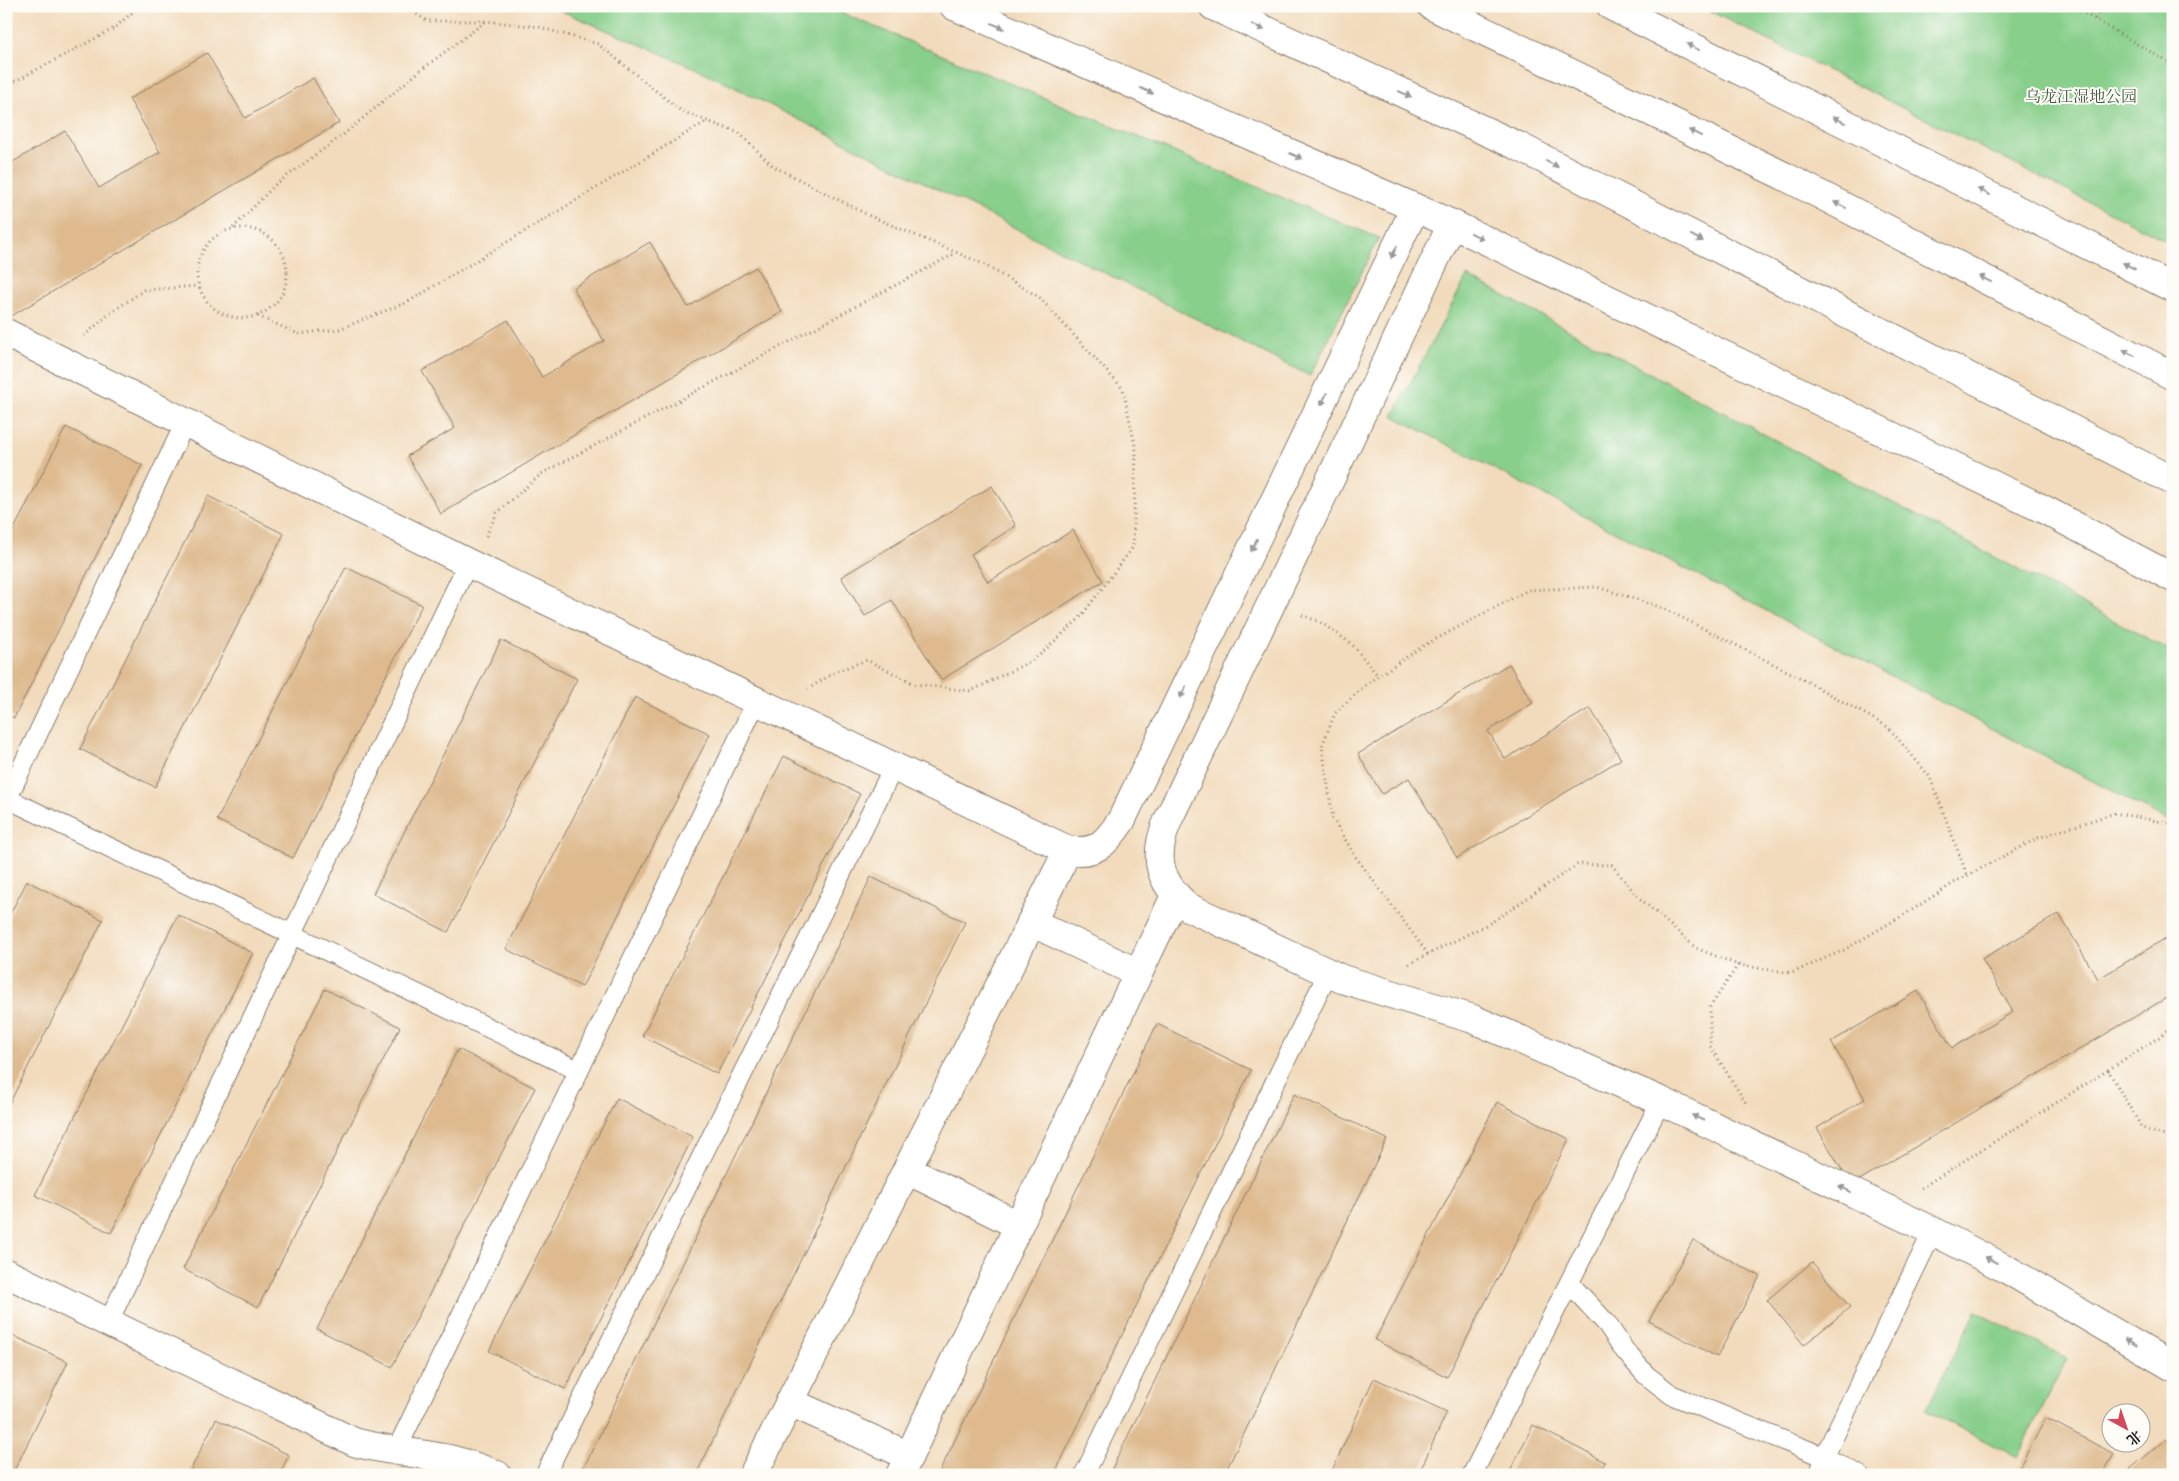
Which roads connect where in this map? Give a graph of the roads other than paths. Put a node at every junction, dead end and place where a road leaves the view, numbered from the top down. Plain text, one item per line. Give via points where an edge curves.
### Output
1 (954, 6) edge
2 (1214, 6) edge
3 (1432, 6) edge
4 (1611, 6) edge
5 (1415, 208) junction
6 (1452, 224) junction
7 (2173, 288) edge
8 (6, 333) edge
9 (2173, 376) edge
10 (185, 422) junction
11 (2173, 481) edge
12 (468, 563) junction
13 (2173, 578) edge
14 (766, 704) junction
15 (894, 766) junction
16 (7, 799) edge
17 (1068, 850) junction
18 (1175, 896) junction
19 (1031, 922) junction
20 (292, 934) junction
21 (1138, 973) junction
22 (1328, 973) junction
23 (579, 1071) junction
24 (1661, 1101) junction
25 (907, 1170) junction
26 (1018, 1225) junction
27 (1933, 1231) junction
28 (6, 1273) edge
29 (1570, 1284) junction
30 (108, 1323) junction
31 (2173, 1367) edge
32 (790, 1402) junction
33 (396, 1451) junction
34 (1824, 1457) junction
35 (904, 1465) edge
36 (497, 1475) edge
37 (545, 1475) edge
38 (753, 1475) edge
39 (1084, 1475) edge
40 (1472, 1475) edge
41 (1818, 1475) edge
42 (1859, 1475) edge

1 -> 5 main road
2 -> 11 main road via 1518,146
9 -> 3 main road via 1784,176
7 -> 4 main road
5 - 6 main road
5 -> 17 main road via 1121,821 1098,847 1082,852
6 -> 13 main road via 2045,510
6 - 18 main road via 1160,840 1159,859 1163,877
8 - 10 main road
10 - 12 main road
10 - 16 lane
12 - 14 main road
12 - 20 lane
14 - 15 main road
14 - 23 lane
15 - 17 main road
15 - 37 lane
16 - 20 lane
17 - 19 main road
18 - 21 main road
18 - 22 main road via 1188,907
19 - 21 main road
19 - 25 main road
20 - 23 lane
20 - 30 lane
21 - 26 main road
22 - 24 main road via 1473,1019
22 - 39 lane
23 - 33 lane
27 -> 24 main road
24 - 29 lane
25 - 26 main road
25 - 32 main road
26 - 35 main road
31 -> 27 main road via 2008,1270
27 - 34 lane
28 - 30 main road
29 - 34 lane via 1607,1324 1646,1375 1672,1395
29 - 40 lane
30 - 33 main road via 354,1442
32 - 35 main road
32 - 38 main road
33 - 36 main road via 471,1464
34 - 41 lane
34 - 42 lane

